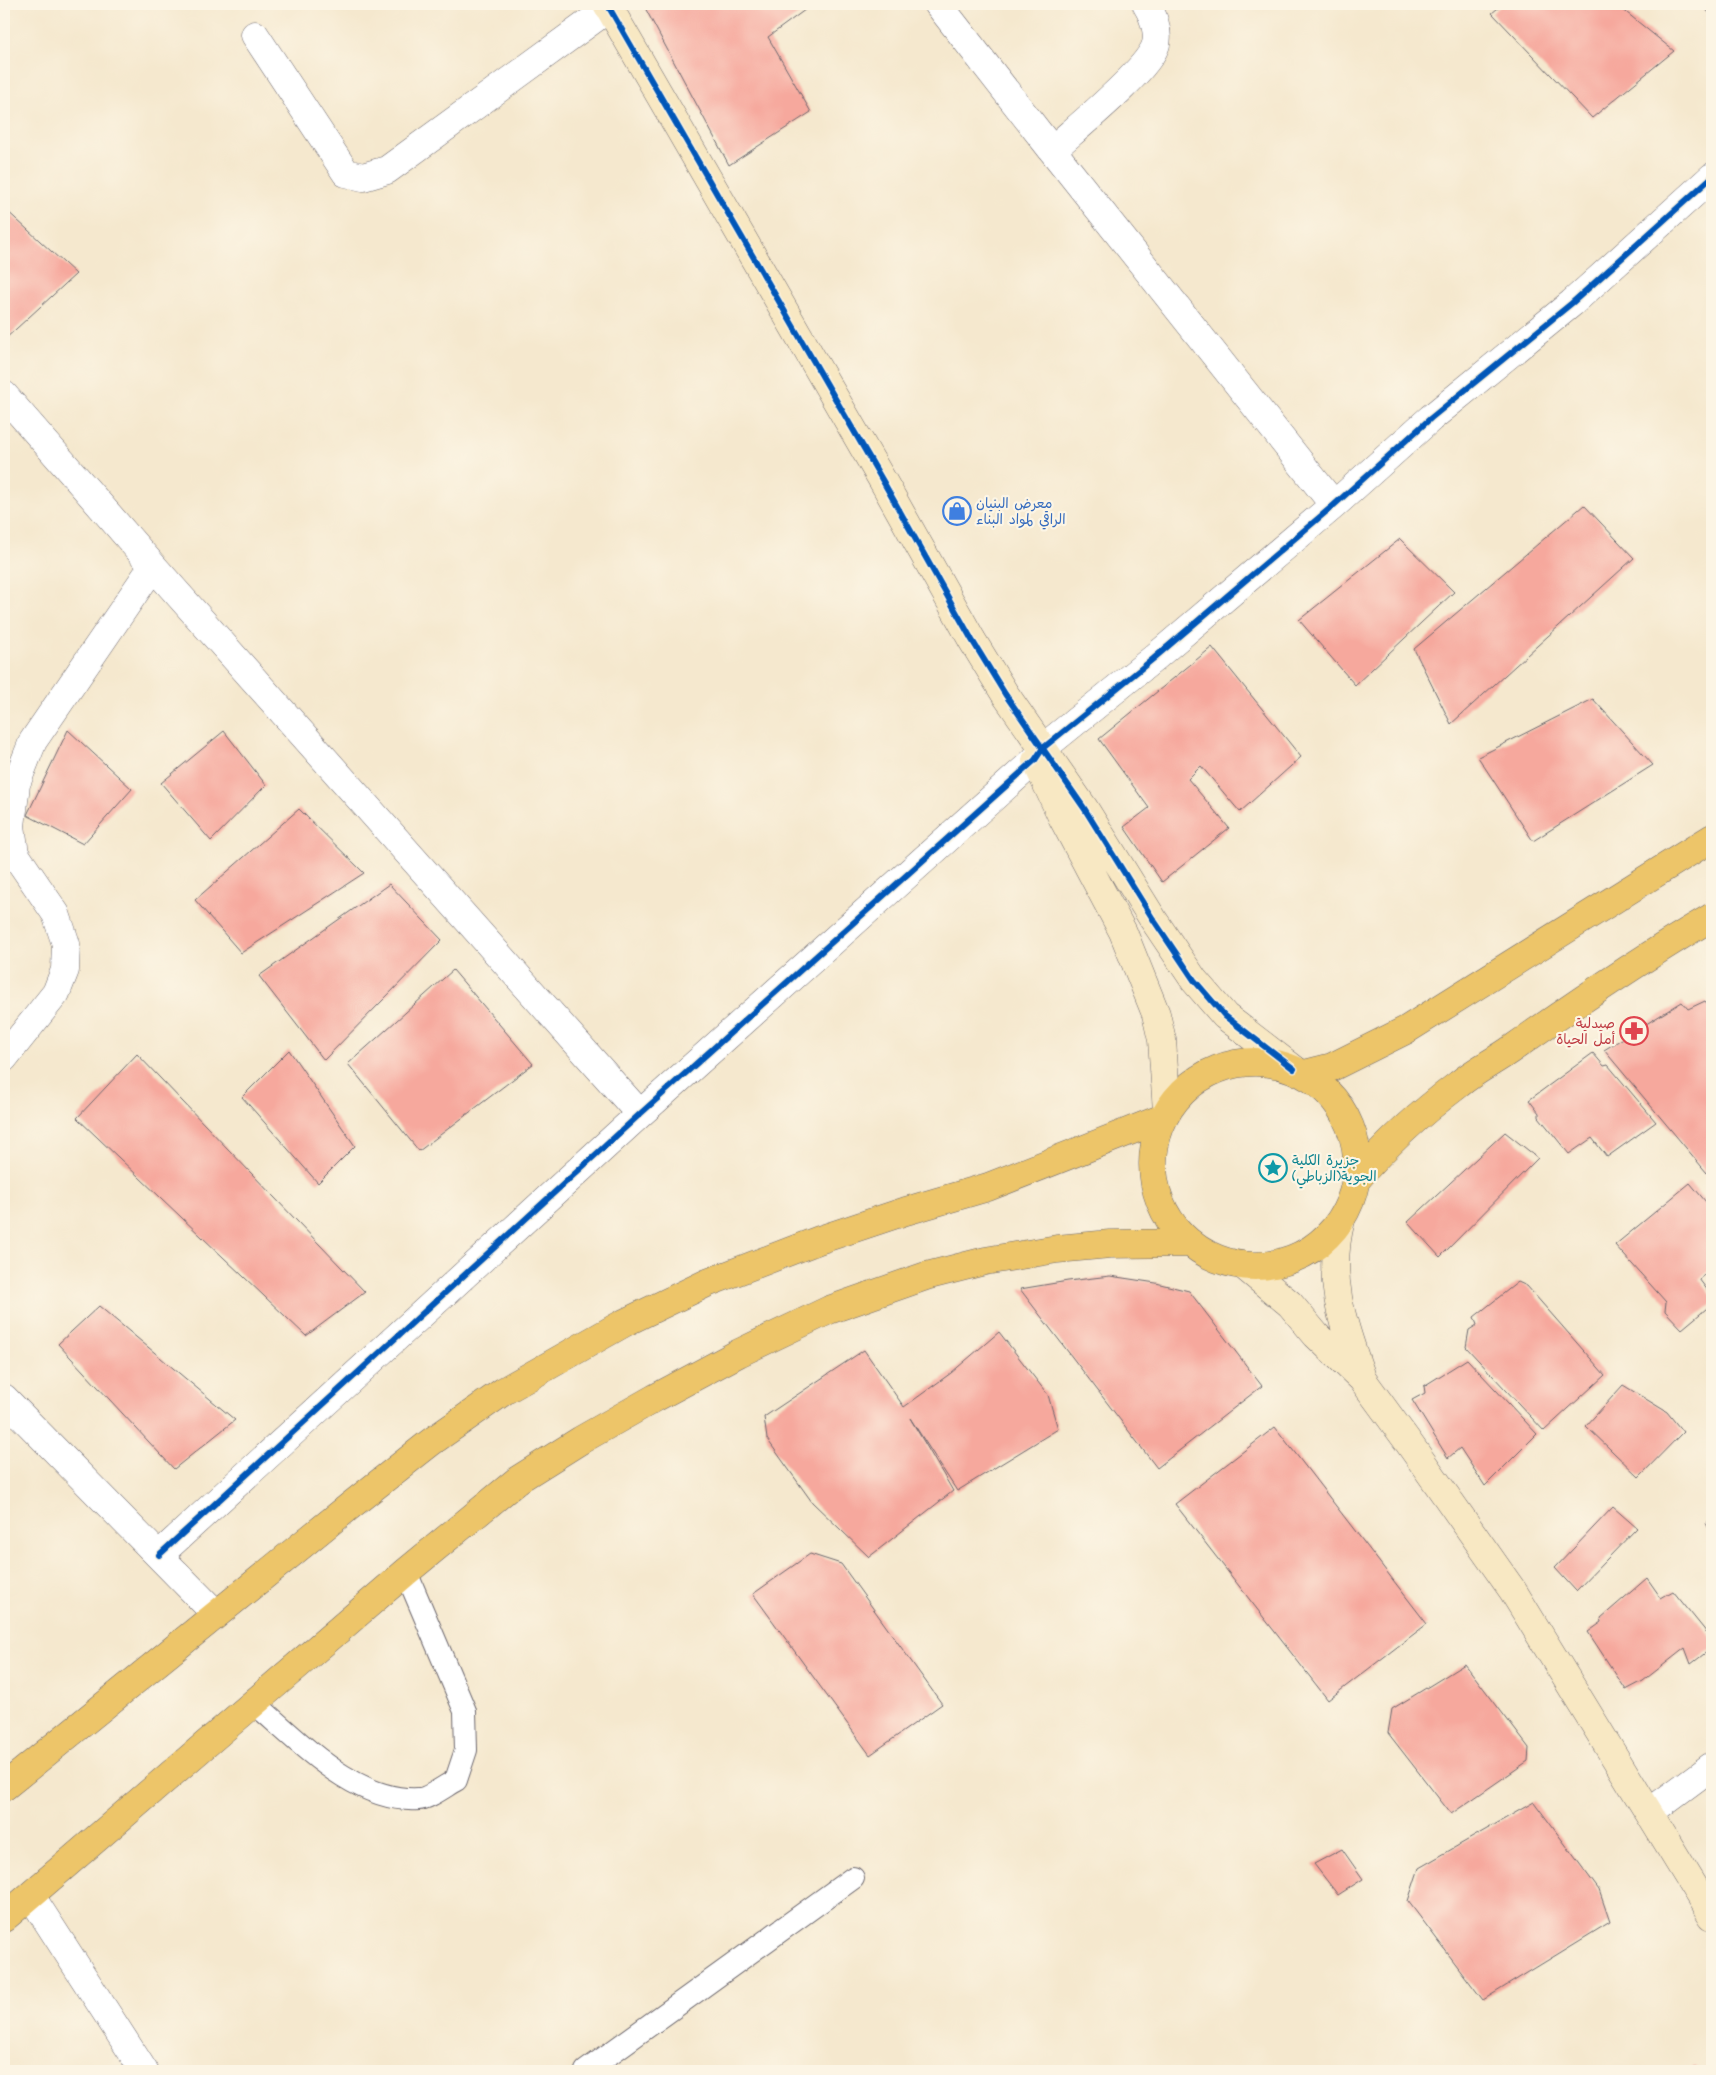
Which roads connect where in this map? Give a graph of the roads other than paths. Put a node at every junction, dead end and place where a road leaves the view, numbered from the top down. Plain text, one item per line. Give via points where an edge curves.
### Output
1 (938, 4) edge
2 (1146, 4) edge
3 (608, 6) edge
4 (255, 35) dead end
5 (1052, 150) junction
6 (1712, 177) edge
7 (4, 395) edge
8 (1334, 505) junction
9 (153, 566) junction
10 (1039, 754) junction
11 (1712, 838) edge
12 (1712, 917) edge
13 (4, 1058) edge
14 (1299, 1071) junction
15 (640, 1114) junction
16 (1165, 1114) junction
17 (1357, 1179) junction
18 (1341, 1220) junction
19 (1191, 1243) junction
20 (1244, 1266) junction
21 (1362, 1379) junction
22 (4, 1398) edge
23 (159, 1554) junction
24 (406, 1572) junction
25 (216, 1614) junction
26 (254, 1703) junction
27 (1712, 1766) edge
28 (4, 1787) edge
29 (1650, 1812) junction
30 (853, 1878) dead end
31 (30, 1896) junction
32 (1712, 1916) edge
33 (4, 1918) edge
34 (144, 2071) edge
35 (586, 2071) edge

1 - 5 street
2 - 5 street via 1155,26 1156,44 1138,73
3 - 4 street via 387,170 363,176 346,172
3 - 10 street
5 - 8 street
6 - 8 street via 1572,303 1431,418
7 - 9 street
8 - 10 street
9 - 13 street via 33,741 16,784 11,826 15,854 56,914 66,944 65,970 56,992
9 - 15 street
10 - 14 street via 1089,815 1194,980 1225,1016
10 - 15 street
10 - 16 street via 1062,817 1124,932 1156,1014 1162,1040
11 - 14 main road via 1406,1030 1332,1067
12 - 17 main road via 1575,1004 1460,1083 1410,1125
14 - 16 main road via 1271,1063 1247,1062 1223,1067 1189,1087
14 - 17 main road via 1325,1088 1341,1108 1352,1130
15 - 23 street
16 - 19 main road via 1155,1144 1153,1172 1159,1199 1172,1224
16 - 25 main road via 988,1187 906,1210 819,1240 707,1284 624,1323 504,1392 431,1442
17 - 18 main road
18 - 20 main road via 1323,1241 1299,1256 1272,1264
18 - 21 street via 1334,1260 1335,1281 1344,1325
19 - 20 main road via 1216,1258
19 - 24 main road via 1110,1244 985,1261 926,1276 829,1310 739,1353 581,1440 519,1479
20 - 21 street via 1290,1304 1316,1335
21 - 29 street via 1513,1591
22 - 23 street
23 - 25 street
24 - 26 main road
24 - 26 lane via 465,1711 466,1750 456,1780 421,1799 390,1797 357,1786
25 - 28 main road
26 - 31 main road
27 - 29 street
29 - 32 street
30 - 35 lane
31 - 33 main road
31 - 34 street

